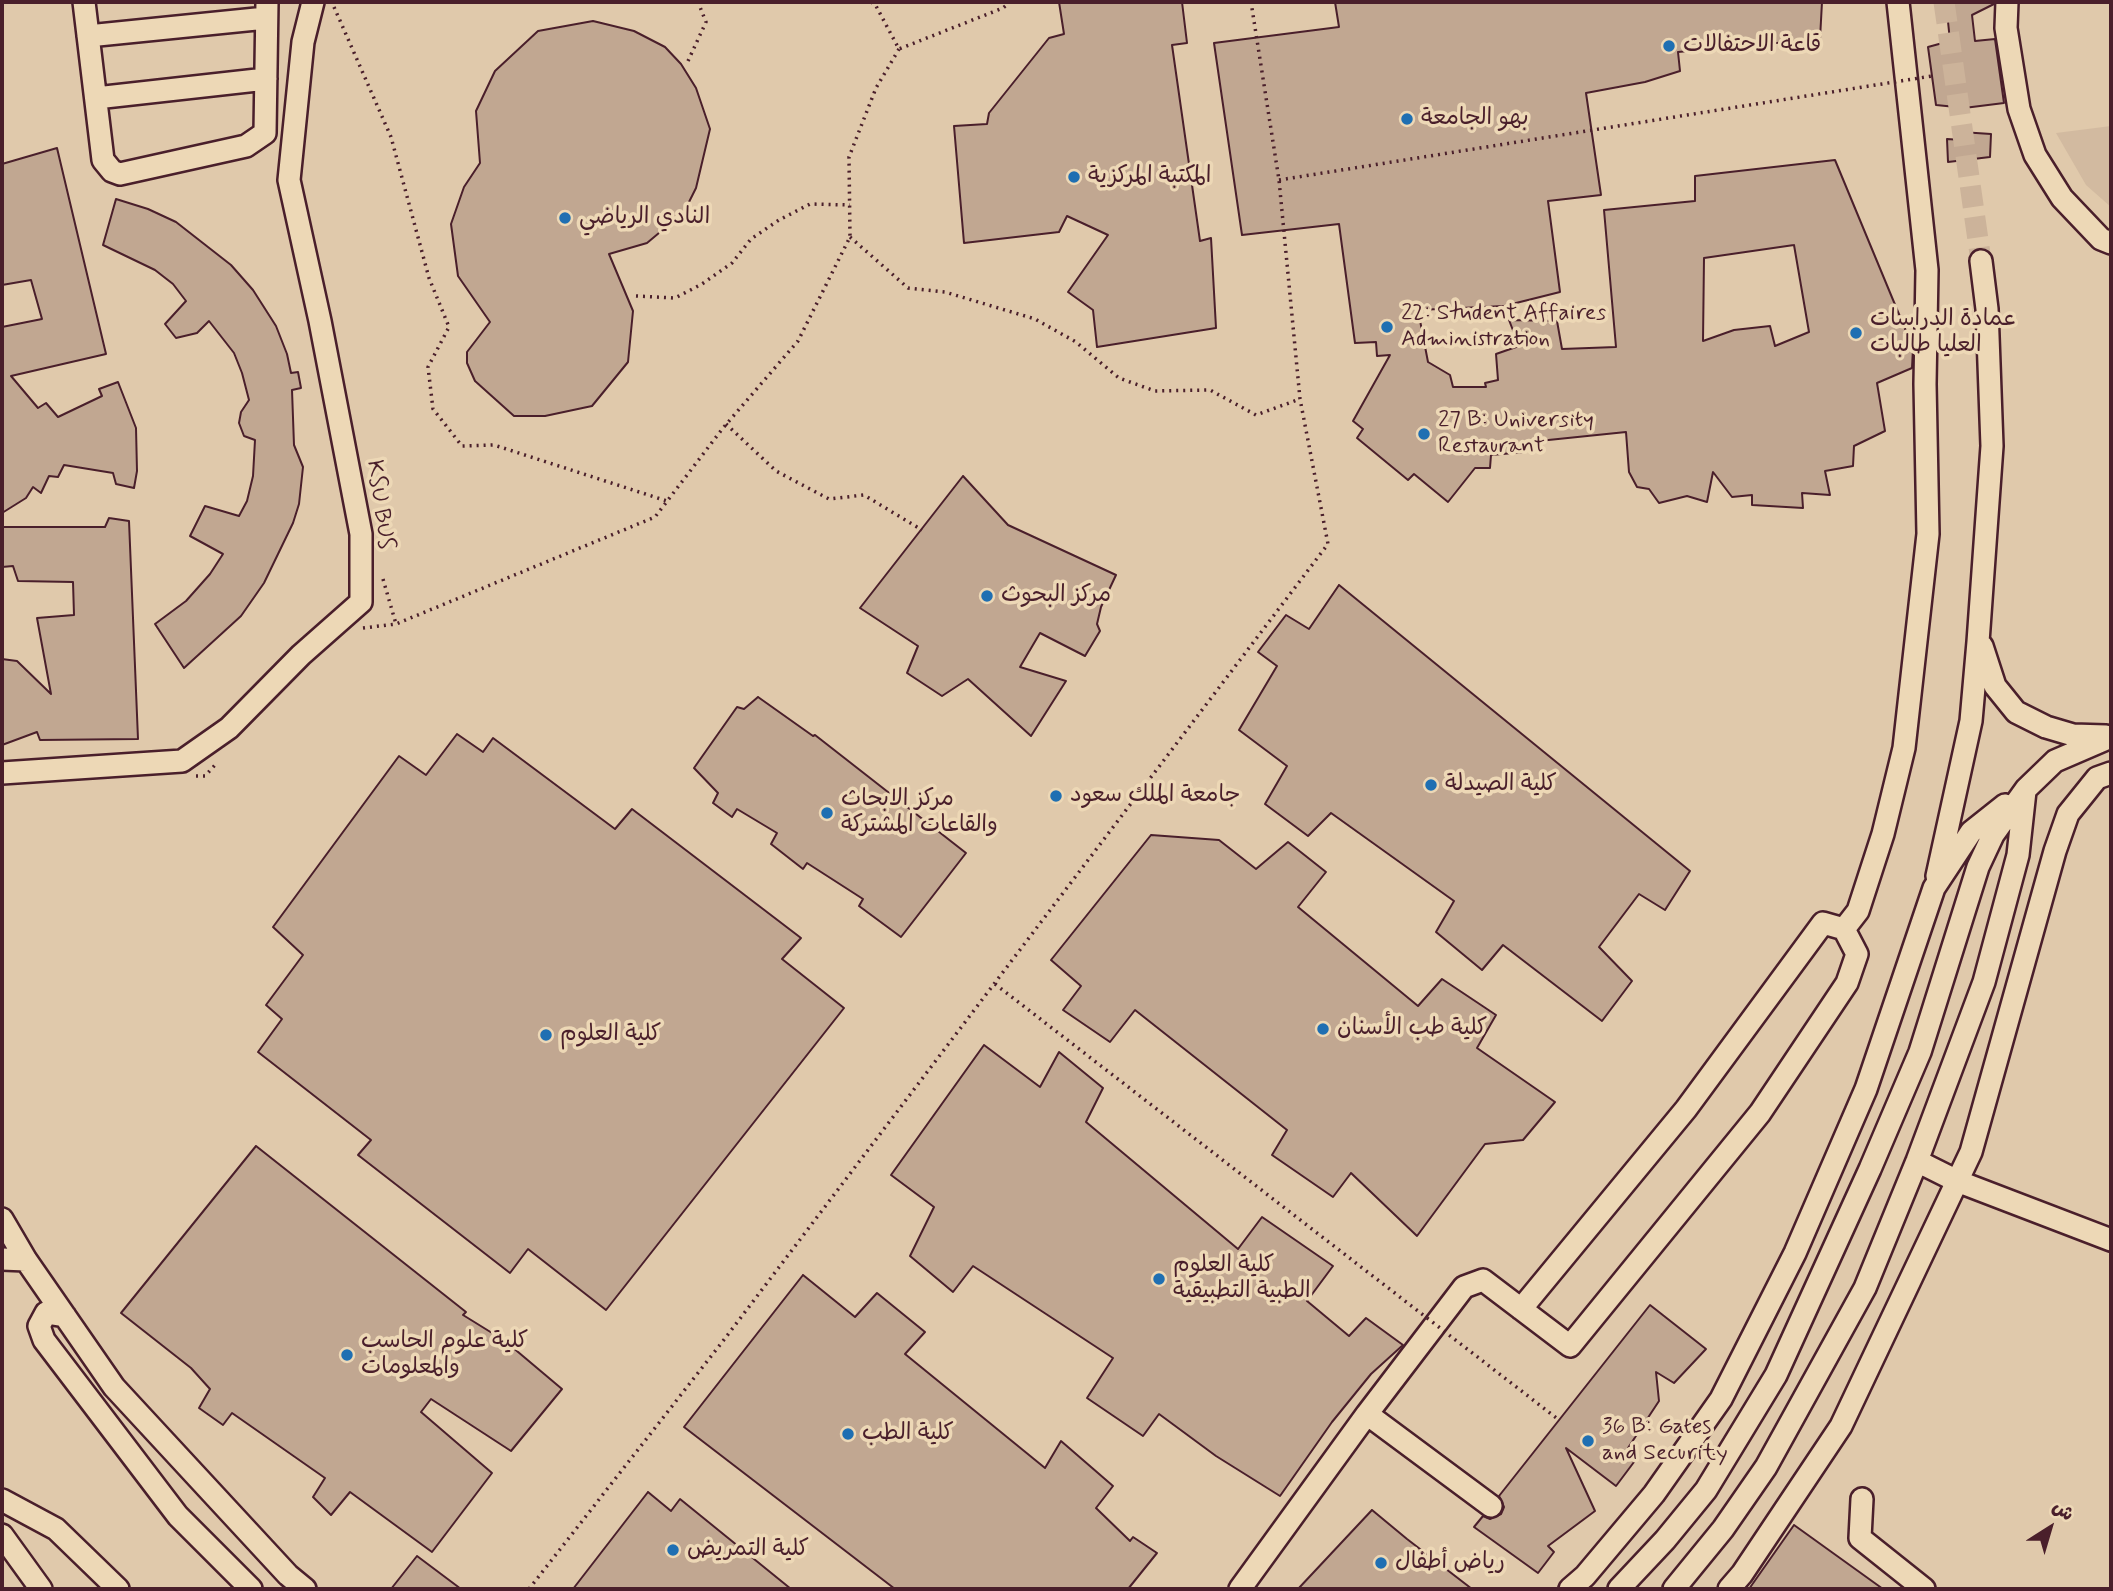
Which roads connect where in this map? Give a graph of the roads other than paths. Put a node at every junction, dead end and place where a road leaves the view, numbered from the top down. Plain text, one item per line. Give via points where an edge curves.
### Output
1 (84, 2) edge
2 (313, 2) edge
3 (1898, 2) edge
4 (2007, 2) edge
5 (266, 10) edge
6 (89, 36) junction
7 (266, 79) junction
8 (96, 98) junction
9 (2111, 243) edge
10 (1981, 261) tunnel mouth
11 (1979, 635) junction
12 (2111, 737) edge
13 (2, 773) edge
14 (2111, 773) edge
15 (2026, 789) junction
16 (1934, 888) junction
17 (1844, 929) junction
18 (1917, 1161) junction
19 (1957, 1181) junction
20 (2, 1219) edge
21 (2111, 1240) edge
22 (2, 1259) edge
23 (26, 1260) junction
24 (1521, 1309) junction
25 (65, 1316) junction
26 (1367, 1414) junction
27 (1862, 1499) dead end
28 (2, 1500) edge
29 (1491, 1506) dead end
30 (2, 1535) edge
31 (41, 1589) edge
32 (118, 1589) edge
33 (251, 1589) edge
34 (305, 1589) edge
35 (1240, 1589) edge
36 (1570, 1589) edge
37 (1619, 1589) edge
38 (1674, 1589) edge
39 (1729, 1589) edge
40 (1924, 1589) edge

1 - 6 lane
2 - 13 lane, KSU BUS via 303,42 289,180 361,534 361,602 229,728 182,761
3 - 17 lane via 1927,270 1928,534 1904,748 1858,911
4 - 9 lane via 2006,28 2019,108 2035,155 2062,198
5 - 6 lane
5 - 7 lane
6 - 8 lane
7 - 8 lane
7 - 8 lane via 265,133 255,141 120,174 103,160
10 - 11 lane via 1992,446
11 - 12 lane via 1995,686 2015,712 2073,736
11 - 16 lane via 1970,721
12 - 15 lane via 2055,761
14 - 19 lane via 2097,778 2067,814 1971,1152
15 - 16 lane via 1971,832
15 - 18 lane via 2018,855 1984,982
15 - 37 lane via 1993,835 1978,867 1920,1052 1776,1375 1706,1490
16 - 36 lane via 1866,1089 1795,1253 1721,1399 1654,1494
17 - 24 lane via 1823,923 1686,1109
17 - 24 lane via 1857,954 1840,994 1760,1113 1570,1346
18 - 19 lane
18 - 38 lane via 1865,1288 1766,1467
19 - 21 lane
19 - 39 lane via 1842,1426
20 - 23 lane
22 - 23 lane
23 - 25 lane
24 - 26 lane via 1483,1280 1464,1287
25 - 33 lane via 46,1313 39,1326 44,1340 178,1516
25 - 34 lane via 114,1387
26 - 29 lane
26 - 35 lane
27 - 40 lane via 1860,1538
28 - 32 lane via 56,1529
30 - 31 lane

